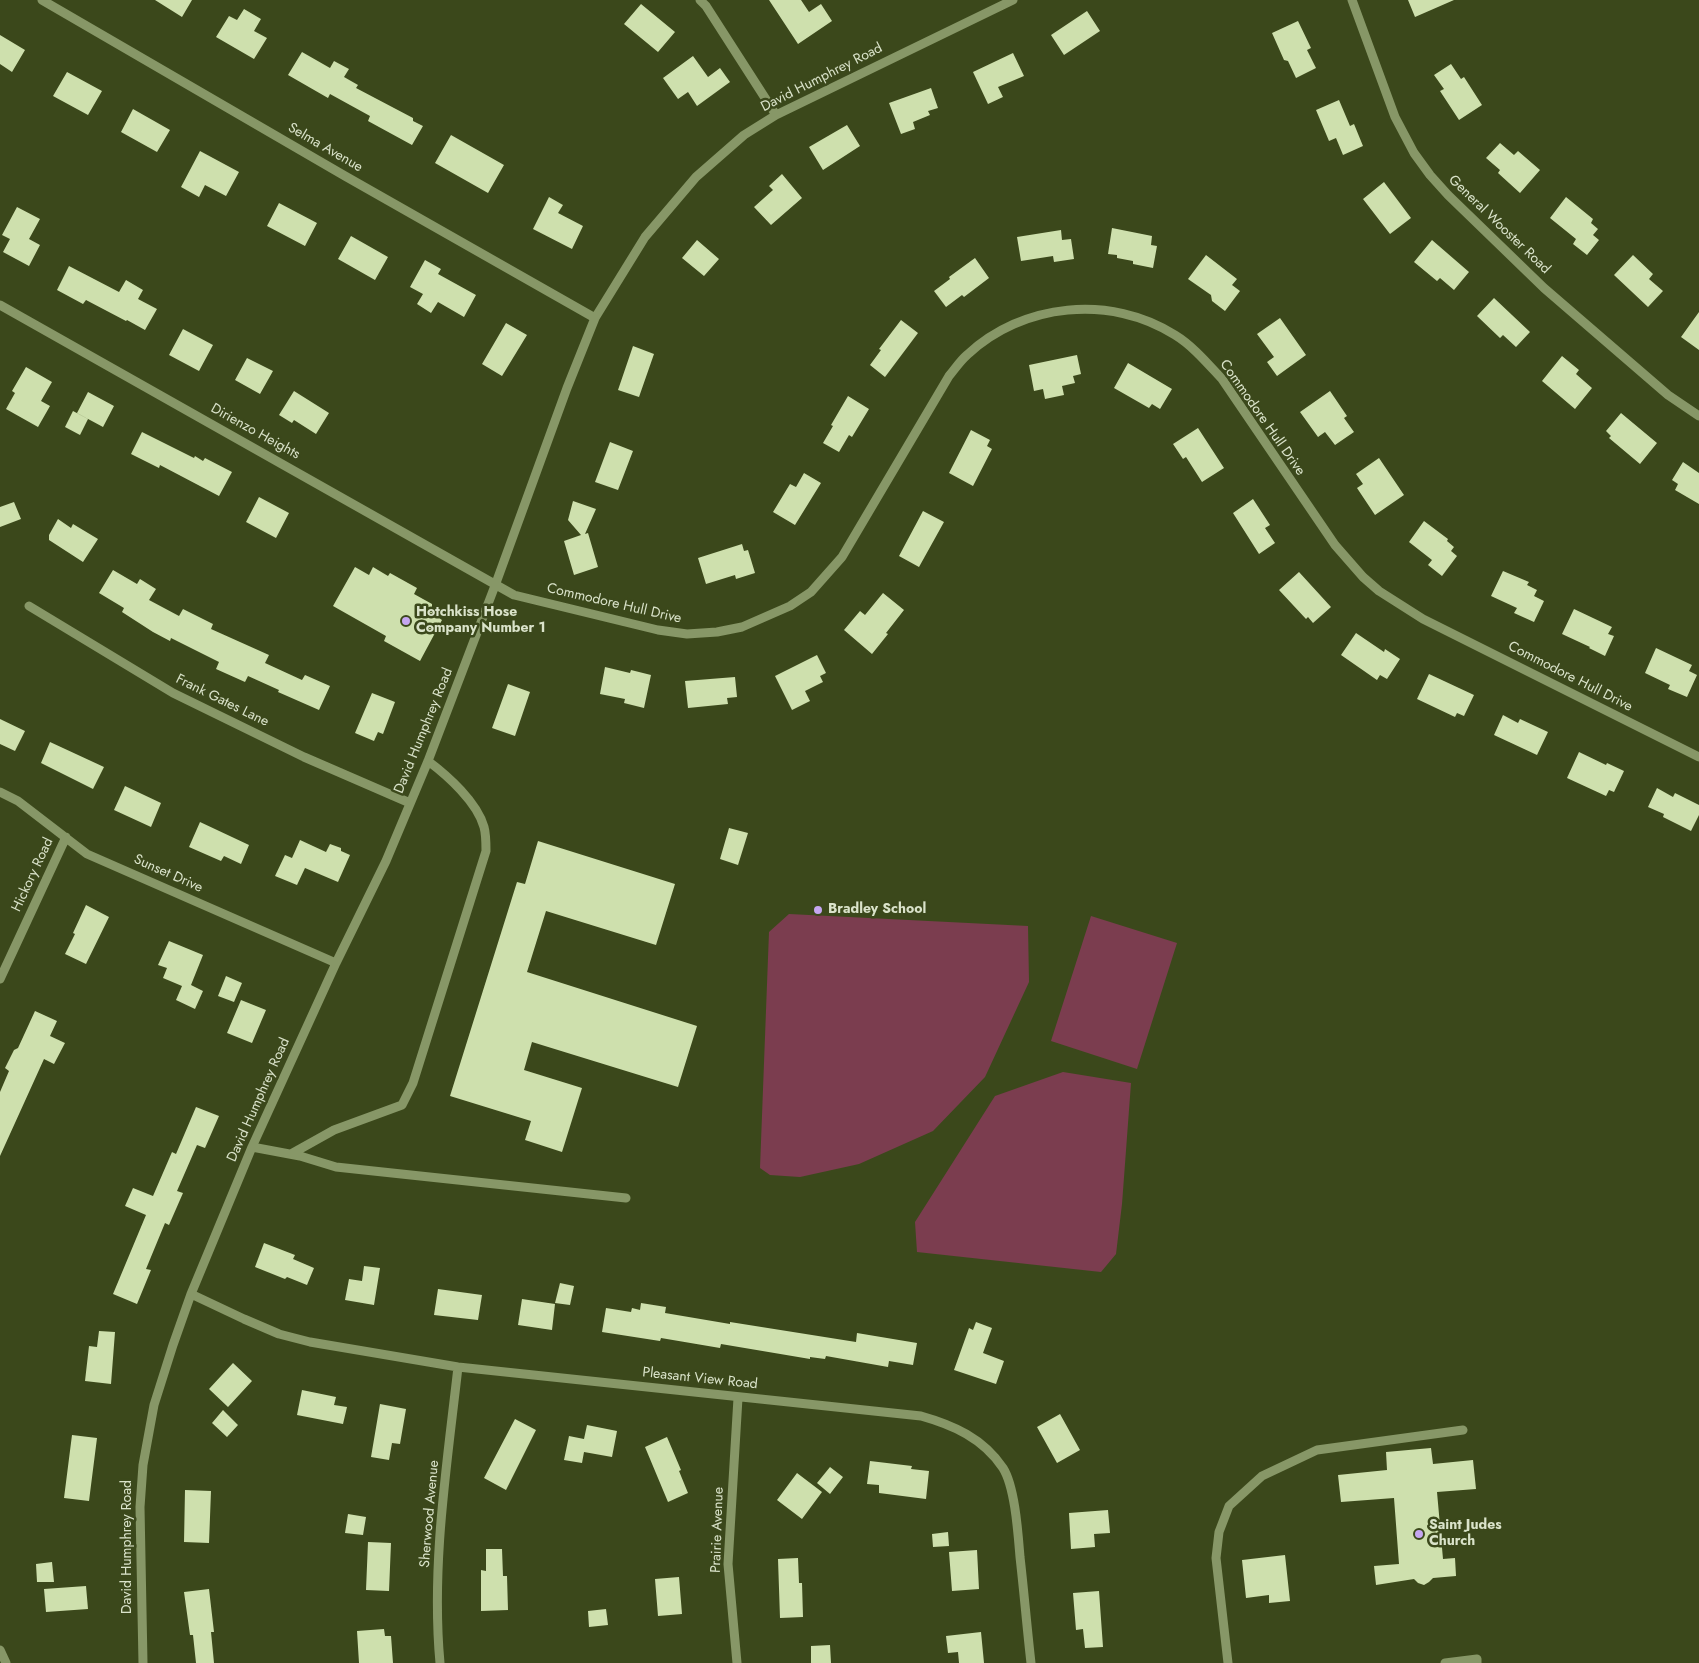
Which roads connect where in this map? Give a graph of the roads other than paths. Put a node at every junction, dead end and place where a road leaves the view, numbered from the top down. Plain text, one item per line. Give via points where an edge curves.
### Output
1 (42, 0) edge
2 (700, 0) edge
3 (1013, 0) edge
4 (1352, 0) edge
5 (776, 114) junction
6 (0, 305) edge
7 (595, 318) junction
8 (1699, 416) edge
9 (496, 583) junction
10 (30, 606) dead end
11 (1699, 757) edge
12 (428, 761) junction
13 (0, 792) edge
14 (410, 803) junction
15 (66, 837) junction
16 (336, 963) junction
17 (0, 979) edge
18 (252, 1147) junction
19 (291, 1154) junction
20 (626, 1198) dead end
21 (191, 1294) junction
22 (458, 1367) junction
23 (738, 1398) junction
24 (1463, 1430) dead end
25 (0, 1650) edge
26 (6, 1663) edge
27 (143, 1663) edge
28 (440, 1663) edge
29 (737, 1663) edge
30 (1031, 1663) edge
31 (1228, 1663) edge
32 (1445, 1663) edge
33 (1477, 1663) edge

1 - 7 street, Selma Avenue
2 - 5 street
3 - 5 street, David Humphrey Road
4 - 8 street, General Wooster Road via 1395,117 1430,175 1544,288 1668,395
5 - 7 street, David Humphrey Road via 744,135 696,177 645,237
6 - 9 street, Dirienzo Heights
7 - 9 street, David Humphrey Road
9 - 11 street, Commodore Hull Drive via 514,594 658,630 687,634 742,626 790,606 811,592 842,557 949,376 966,356 1010,326 1046,312 1103,309 1159,326 1177,336 1199,356 1222,380 1335,545 1362,577 1379,591 1423,619
9 - 12 street, David Humphrey Road
10 - 14 street, Frank Gates Lane via 173,693 304,757
12 - 14 street, David Humphrey Road
12 - 19 street via 451,778 472,804 484,826 486,850 413,1083 402,1104 334,1130
13 - 15 street, Sunset Drive via 18,801
14 - 16 street, David Humphrey Road via 386,861
15 - 16 street, Sunset Drive via 88,854
15 - 17 street, Hickory Road
16 - 18 street, David Humphrey Road
18 - 19 street
18 - 21 street, David Humphrey Road
19 - 20 street via 336,1167
21 - 22 street, Pleasant View Road via 279,1334
21 - 27 street, David Humphrey Road via 154,1405 143,1465 140,1506
22 - 23 street, Pleasant View Road
22 - 28 street, Sherwood Avenue via 439,1541 437,1636
23 - 29 street, Prairie Avenue via 728,1564
23 - 30 street, Pleasant View Road via 921,1416 965,1432 980,1443 1004,1469 1010,1487 1017,1524
24 - 31 street via 1317,1450 1262,1476 1230,1506 1220,1532 1216,1558
25 - 26 street
32 - 33 street via 1477,1659

